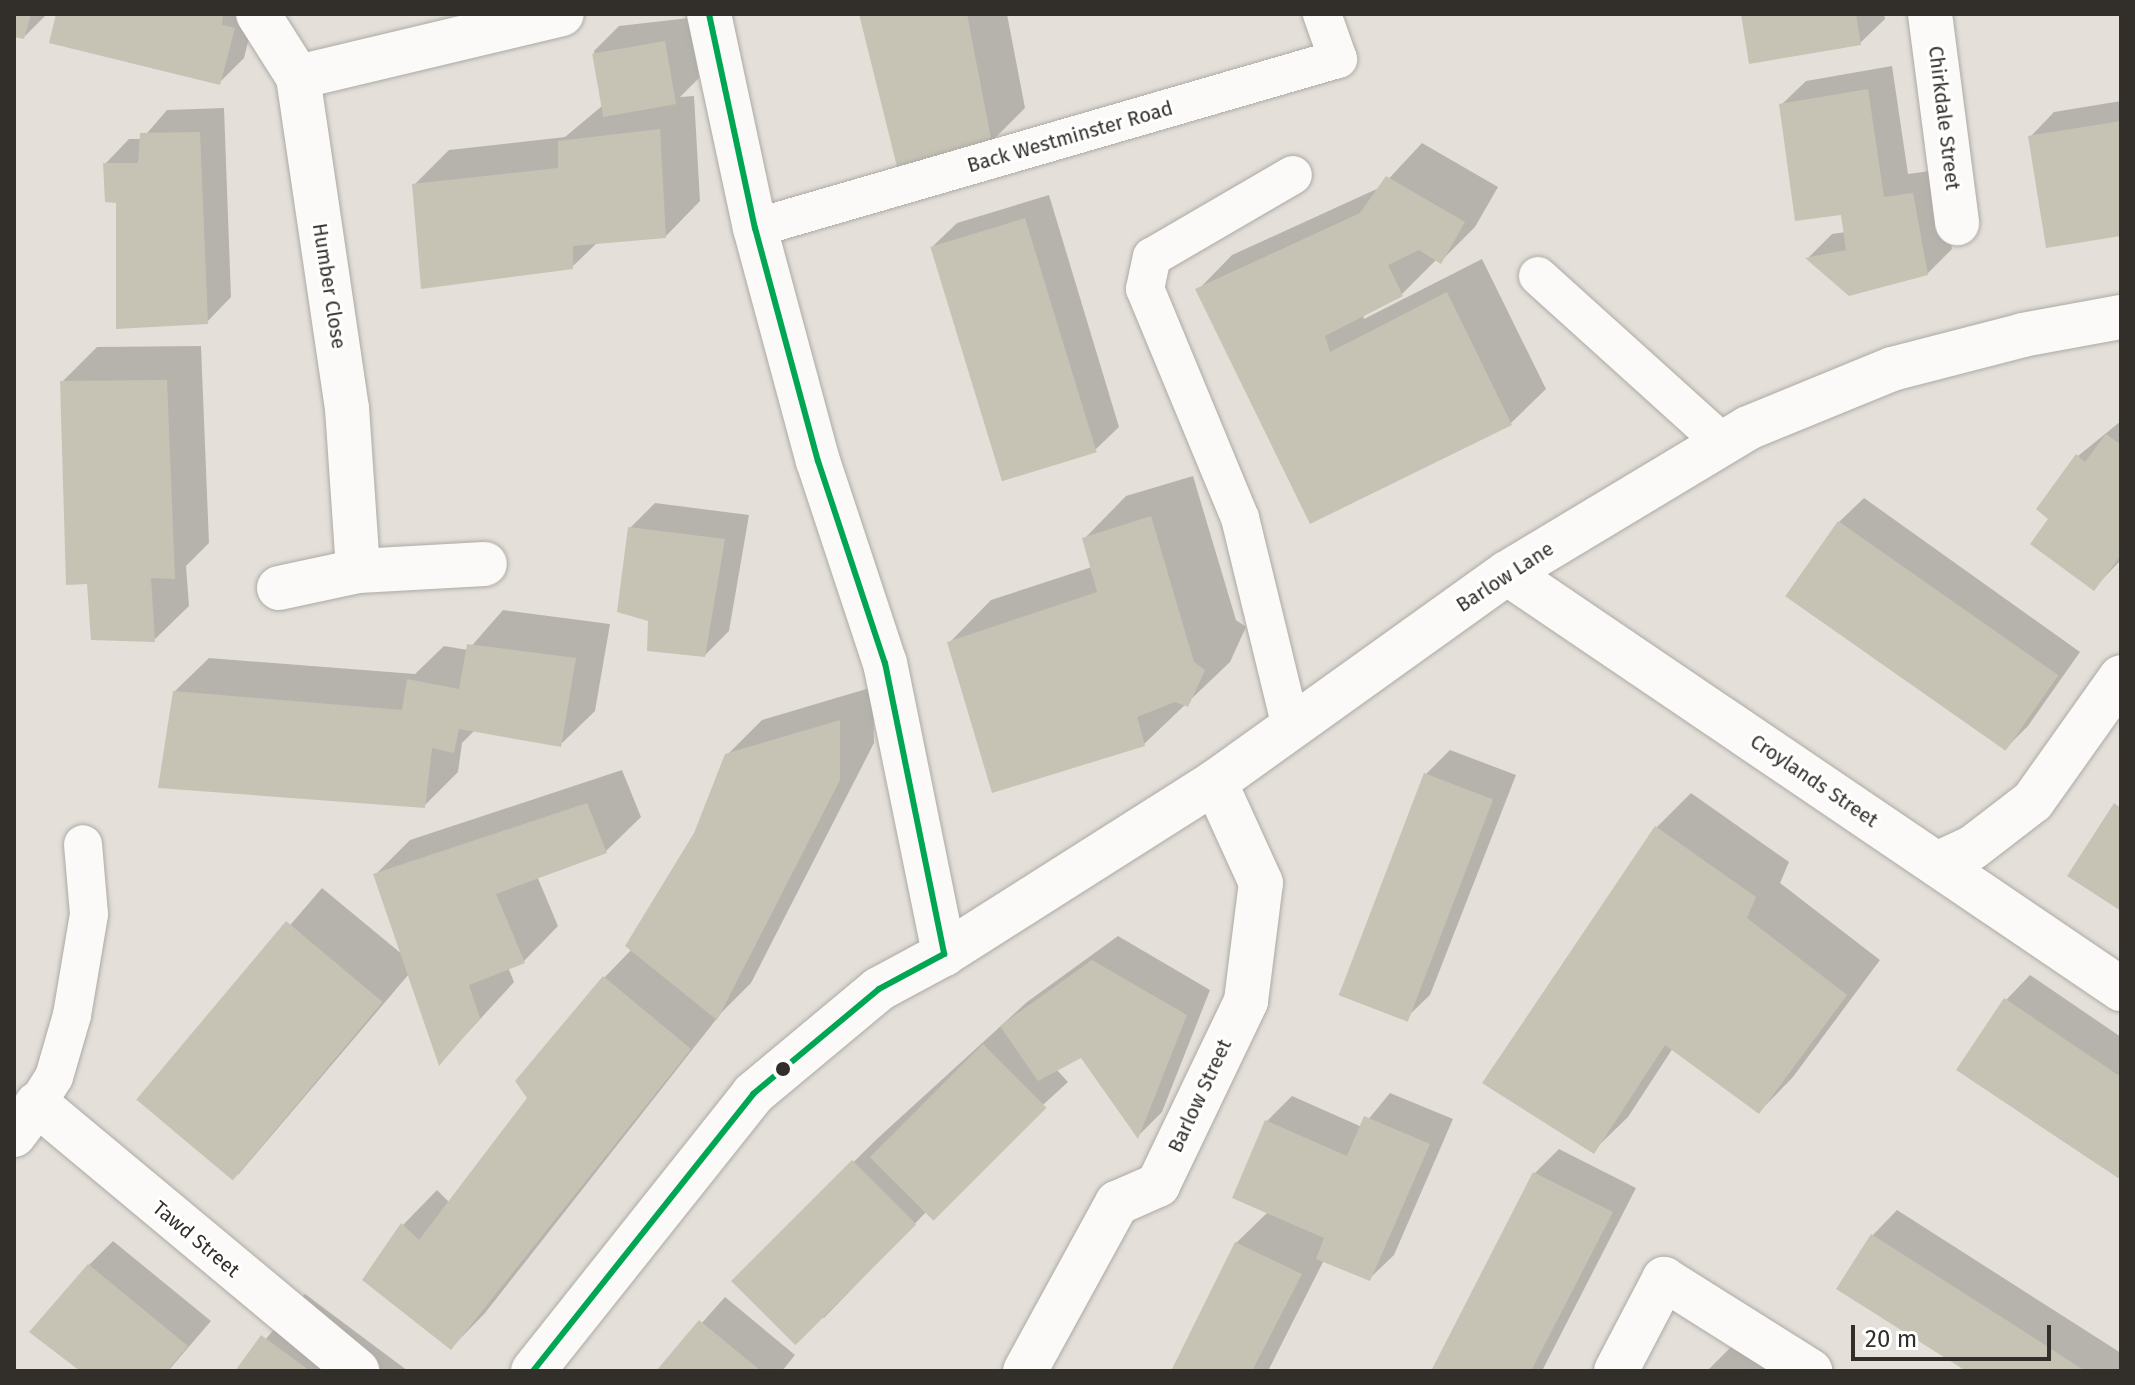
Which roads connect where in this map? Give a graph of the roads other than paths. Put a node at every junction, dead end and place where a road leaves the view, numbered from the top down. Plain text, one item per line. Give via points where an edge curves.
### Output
1 (258, 14) edge
2 (562, 14) edge
3 (709, 14) edge
4 (1322, 14) edge
5 (1930, 14) edge
6 (298, 77) junction
7 (1293, 175) dead end
8 (1957, 223) dead end
9 (755, 228) junction
10 (1538, 276) dead end
11 (2121, 317) edge
12 (1723, 443) junction
13 (485, 564) dead end
14 (358, 571) junction
15 (1507, 573) junction
16 (279, 588) dead end
17 (2121, 677) edge
18 (1291, 727) junction
19 (1215, 782) junction
20 (83, 844) dead end
21 (1937, 864) junction
22 (944, 954) junction
23 (2121, 989) edge
24 (25, 1119) edge
25 (357, 1371) edge
26 (533, 1371) edge
27 (1025, 1371) edge
28 (1616, 1371) edge
29 (1810, 1371) edge

1 - 6 street, Humber Close
2 - 6 street
3 - 9 street
4 - 9 lane, Back Westminster Road via 1338,59
5 - 8 street, Chirkdale Street
6 - 14 street, Humber Close via 347,408
7 - 18 lane via 1152,257 1145,289 1240,518
9 - 22 street via 818,461 885,663
10 - 12 lane
11 - 12 street, Barlow Lane via 2023,335 1892,369
12 - 15 street, Barlow Lane
13 - 14 street
14 - 16 street
15 - 18 street, Barlow Lane
15 - 21 street, Croylands Street
17 - 21 street via 2033,801 1972,848
18 - 19 street, Barlow Lane
19 - 22 street, Barlow Lane
19 - 27 street, Barlow Street via 1261,883 1246,1001 1158,1185 1117,1203
20 - 24 lane via 89,914 72,1015 54,1077
21 - 23 street, Croylands Street
22 - 26 street, Barlow Lane via 879,989 753,1094
24 - 25 street, Tawd Street
28 - 29 street via 1664,1279

